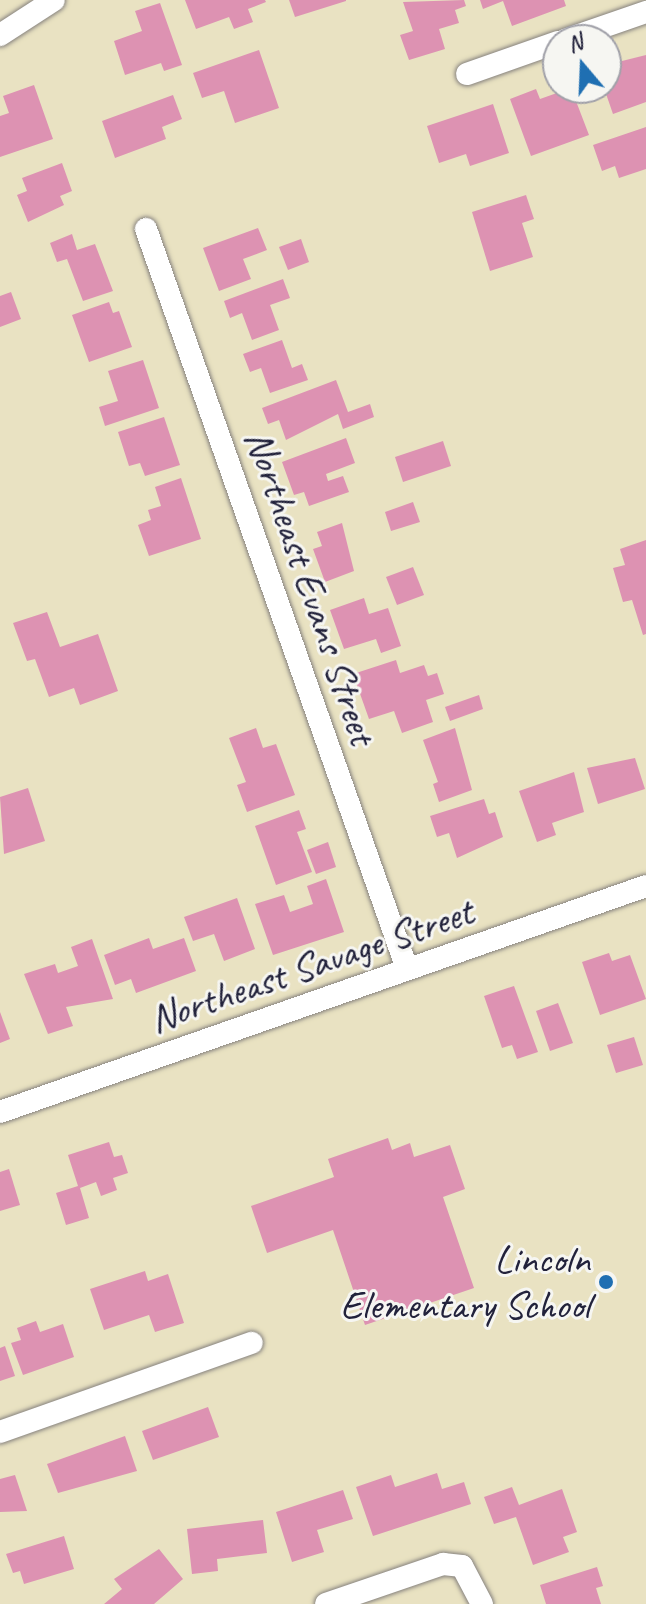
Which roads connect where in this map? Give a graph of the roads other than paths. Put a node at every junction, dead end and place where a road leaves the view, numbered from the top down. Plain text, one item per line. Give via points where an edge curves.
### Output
1 (54, 0) edge
2 (646, 12) edge
3 (611, 24) edge
4 (0, 35) edge
5 (542, 48) edge
6 (467, 74) dead end
7 (146, 229) dead end
8 (646, 886) edge
9 (407, 969) junction
10 (0, 1112) edge
11 (252, 1343) dead end
12 (0, 1432) edge
13 (326, 1604) edge
14 (482, 1604) edge

1 - 4 street
2 - 3 street
5 - 6 street
7 - 9 street, Northeast Evans Street
8 - 9 street, Northeast Savage Street
9 - 10 street, Northeast Savage Street
11 - 12 street
13 - 14 street via 443,1564 462,1566

